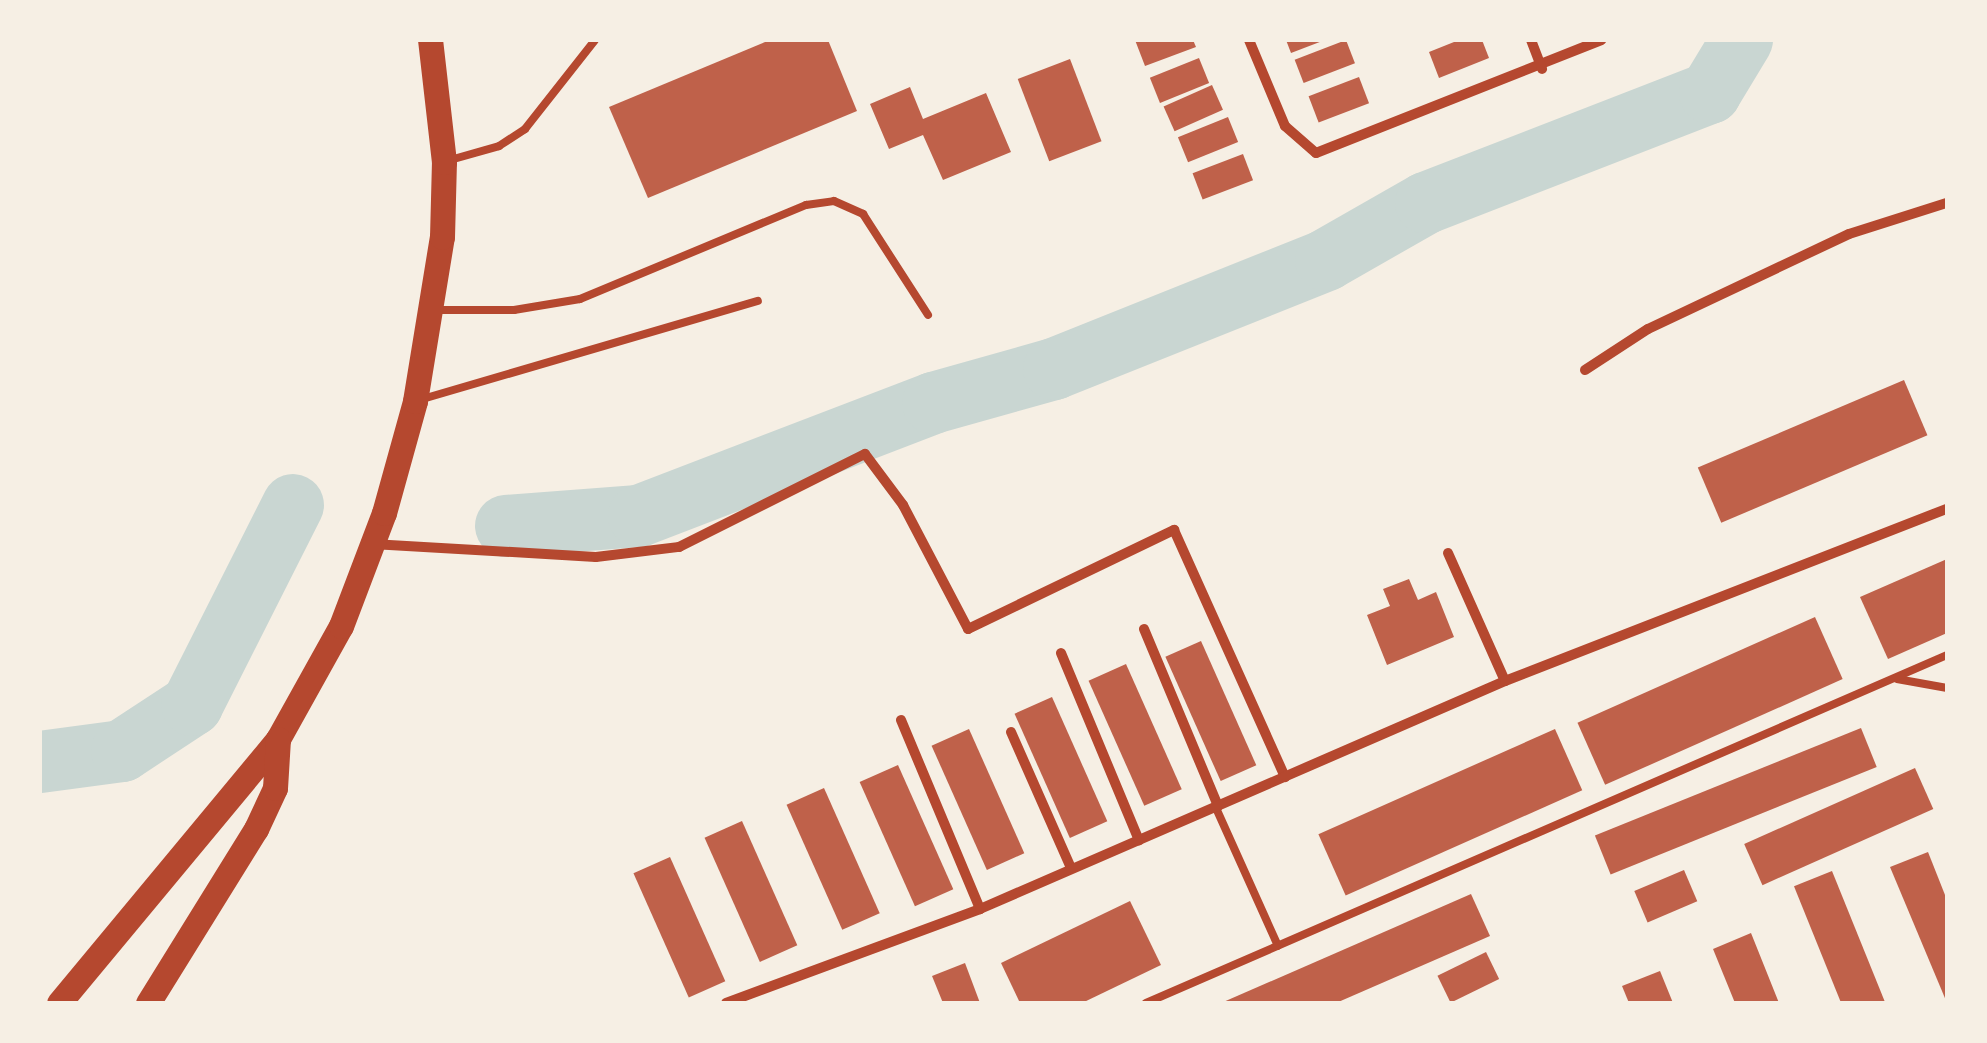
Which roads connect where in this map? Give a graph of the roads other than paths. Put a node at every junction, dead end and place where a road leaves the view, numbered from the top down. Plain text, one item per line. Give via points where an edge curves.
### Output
1 (430, 40) edge
2 (594, 40) edge
3 (1249, 40) edge
4 (1531, 40) edge
5 (1601, 40) edge
6 (1542, 69) junction
7 (444, 162) junction
8 (1947, 203) edge
9 (758, 301) dead end
10 (430, 310) junction
11 (928, 316) dead end
12 (1585, 370) dead end
13 (414, 401) junction
14 (1947, 509) edge
15 (372, 544) junction
16 (1448, 552) dead end
17 (1144, 629) dead end
18 (1061, 654) dead end
19 (1947, 655) edge
20 (1894, 678) junction
21 (1505, 681) junction
22 (1947, 688) edge
23 (901, 720) dead end
24 (1011, 732) dead end
25 (278, 739) junction
26 (1285, 777) junction
27 (1217, 807) junction
28 (1139, 840) junction
29 (1071, 868) junction
30 (980, 909) junction
31 (1278, 946) junction
32 (746, 1000) edge
33 (59, 1003) edge
34 (148, 1003) edge
35 (726, 1003) edge
36 (1146, 1003) edge

1 - 7 main road
2 - 7 lane via 525,129 499,146
3 - 6 street via 1285,126 1316,153
4 - 6 street
5 - 6 street
7 - 10 main road
8 - 12 street via 1849,234 1648,329
9 - 13 lane
10 - 11 lane via 514,310 580,299 806,205 834,201 863,214
10 - 13 main road
13 - 15 main road
14 - 21 street
15 - 25 main road via 341,626
15 - 26 street via 596,557 679,547 864,454 903,505 968,629 1174,530
16 - 21 street
17 - 27 street
18 - 28 street
19 - 20 lane
20 - 22 lane
20 - 31 lane
21 - 26 street
23 - 30 street
24 - 29 street
25 - 33 main road
25 - 34 main road via 275,788 256,829
26 - 27 street
27 - 28 street
27 - 31 lane
28 - 29 street
29 - 30 street
30 - 32 street
31 - 36 lane
32 - 35 street

